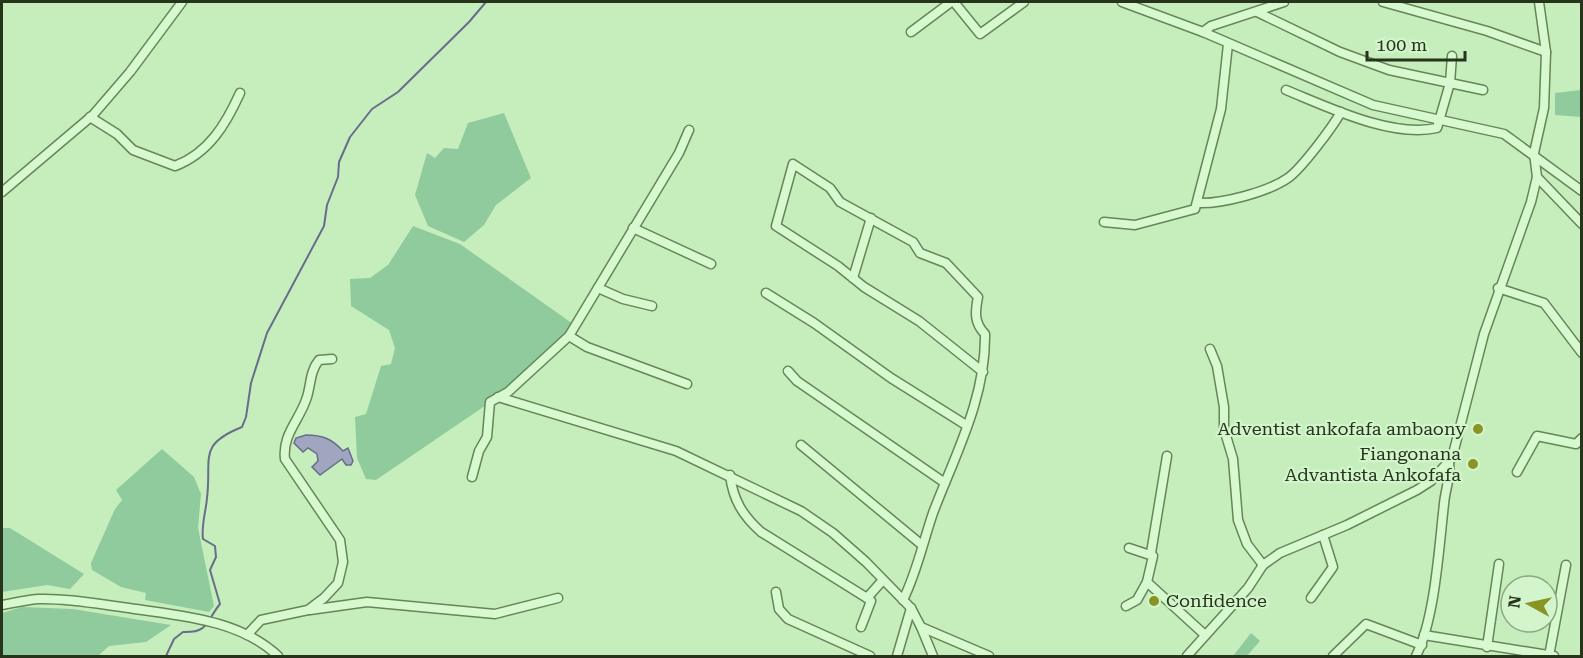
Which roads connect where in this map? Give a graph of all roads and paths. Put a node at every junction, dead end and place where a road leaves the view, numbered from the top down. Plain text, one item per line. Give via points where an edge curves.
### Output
1 (182, 2) edge
2 (953, 2) edge
3 (1024, 2) edge
4 (1122, 2) edge
5 (1284, 2) edge
6 (1383, 2) edge
7 (1539, 2) edge
8 (1257, 12) junction
9 (911, 32) dead end
10 (1203, 32) junction
11 (1227, 44) junction
12 (1546, 52) junction
13 (1452, 56) dead end
14 (1450, 83) junction
15 (1286, 90) dead end
16 (1484, 90) dead end
17 (240, 93) dead end
18 (1341, 112) junction
19 (90, 117) junction
20 (1439, 121) junction
21 (689, 130) dead end
22 (1534, 153) junction
23 (1537, 177) junction
24 (1581, 190) edge
25 (2, 192) edge
26 (1198, 203) junction
27 (872, 218) junction
28 (1104, 222) dead end
29 (1581, 224) edge
30 (633, 228) junction
31 (711, 264) dead end
32 (853, 278) junction
33 (598, 288) junction
34 (1498, 288) junction
35 (766, 293) dead end
36 (652, 306) dead end
37 (568, 336) junction
38 (1210, 349) dead end
39 (1581, 353) edge
40 (332, 359) dead end
41 (788, 372) dead end
42 (984, 372) junction
43 (687, 384) dead end
44 (498, 397) junction
45 (966, 425) junction
46 (1581, 438) edge
47 (801, 445) dead end
48 (1167, 456) dead end
49 (1449, 463) junction
50 (1516, 472) dead end
51 (730, 475) junction
52 (472, 477) dead end
53 (945, 483) junction
54 (1323, 535) junction
55 (922, 545) junction
56 (1129, 548) dead end
57 (1151, 553) junction
58 (1499, 564) dead end
59 (1263, 565) junction
60 (1566, 565) dead end
61 (882, 581) junction
62 (1148, 582) junction
63 (776, 592) dead end
64 (558, 598) dead end
65 (867, 598) junction
66 (1311, 598) dead end
67 (903, 600) junction
68 (2, 605) edge
69 (1126, 606) dead end
70 (911, 608) junction
71 (308, 610) junction
72 (861, 627) dead end
73 (921, 627) junction
74 (1205, 634) junction
75 (247, 635) junction
76 (1424, 635) junction
77 (1422, 645) junction
78 (1487, 647) junction
79 (1552, 656) edge
80 (278, 657) edge
81 (870, 657) edge
82 (897, 657) edge
83 (933, 657) edge
84 (988, 657) edge
85 (1186, 657) edge
86 (1333, 657) edge
87 (1416, 657) edge

1 - 19 street via 130,72
2 - 3 street via 980,34
2 - 9 street
4 - 10 street
5 - 8 street
6 - 12 street via 1487,30
7 - 12 street
8 - 10 street
8 - 14 street via 1340,52 1389,70
10 - 11 street
11 - 20 street via 1373,105
11 - 26 street via 1221,110
12 - 22 street via 1544,108
13 - 14 street
14 - 16 street
14 - 20 street
15 - 18 street
17 - 19 street via 212,142 175,166 133,150
18 - 20 street via 1402,129 1425,131 1437,128
18 - 26 street via 1295,172 1278,185 1212,204
19 - 25 street
20 - 22 street via 1504,134
21 - 30 street via 680,153
22 - 23 street
22 - 24 street
23 - 29 street
23 - 34 street
26 - 28 street via 1182,214 1135,225
27 - 32 street
27 - 32 street via 840,202 830,188 793,164 776,226
27 - 42 street via 913,242 920,253 946,263 978,297 977,326 985,334
30 - 31 street
30 - 33 street
32 - 42 street via 919,321
33 - 36 street
33 - 37 street
34 - 39 street via 1544,303
34 - 49 street
35 - 45 street
37 - 43 street
37 - 44 street
38 - 59 street via 1217,366 1224,429 1233,459 1238,520 1247,544
40 - 71 street via 319,360 313,367 307,399 284,448 285,459 340,540 343,562 338,583
41 - 53 street
42 - 45 street
44 - 51 street via 676,451
44 - 52 street via 490,402 487,437
45 - 53 street
46 - 50 street via 1576,444 1537,436
47 - 55 street
48 - 57 street
49 - 54 street via 1417,490
49 - 76 street via 1440,550
51 - 61 street via 801,511 833,533
51 - 65 street via 746,520
53 - 55 street
54 - 59 street via 1280,553
54 - 66 street via 1333,567
55 - 67 street
56 - 57 street
57 - 62 street
58 - 78 street
59 - 74 street via 1248,588
60 - 79 street
61 - 65 street
61 - 67 street
62 - 69 street via 1137,600
62 - 74 street
63 - 81 street via 779,609 788,619
64 - 71 street via 495,614 368,602
65 - 72 street via 872,601
67 - 70 street
68 - 75 street via 37,599 73,600 209,622
70 - 73 street
70 - 82 street
71 - 75 street via 261,620
73 - 83 street
73 - 84 street
74 - 85 street
75 - 80 street
76 - 77 street
76 - 78 street
77 - 86 street via 1366,624
77 - 87 street
78 - 79 street

